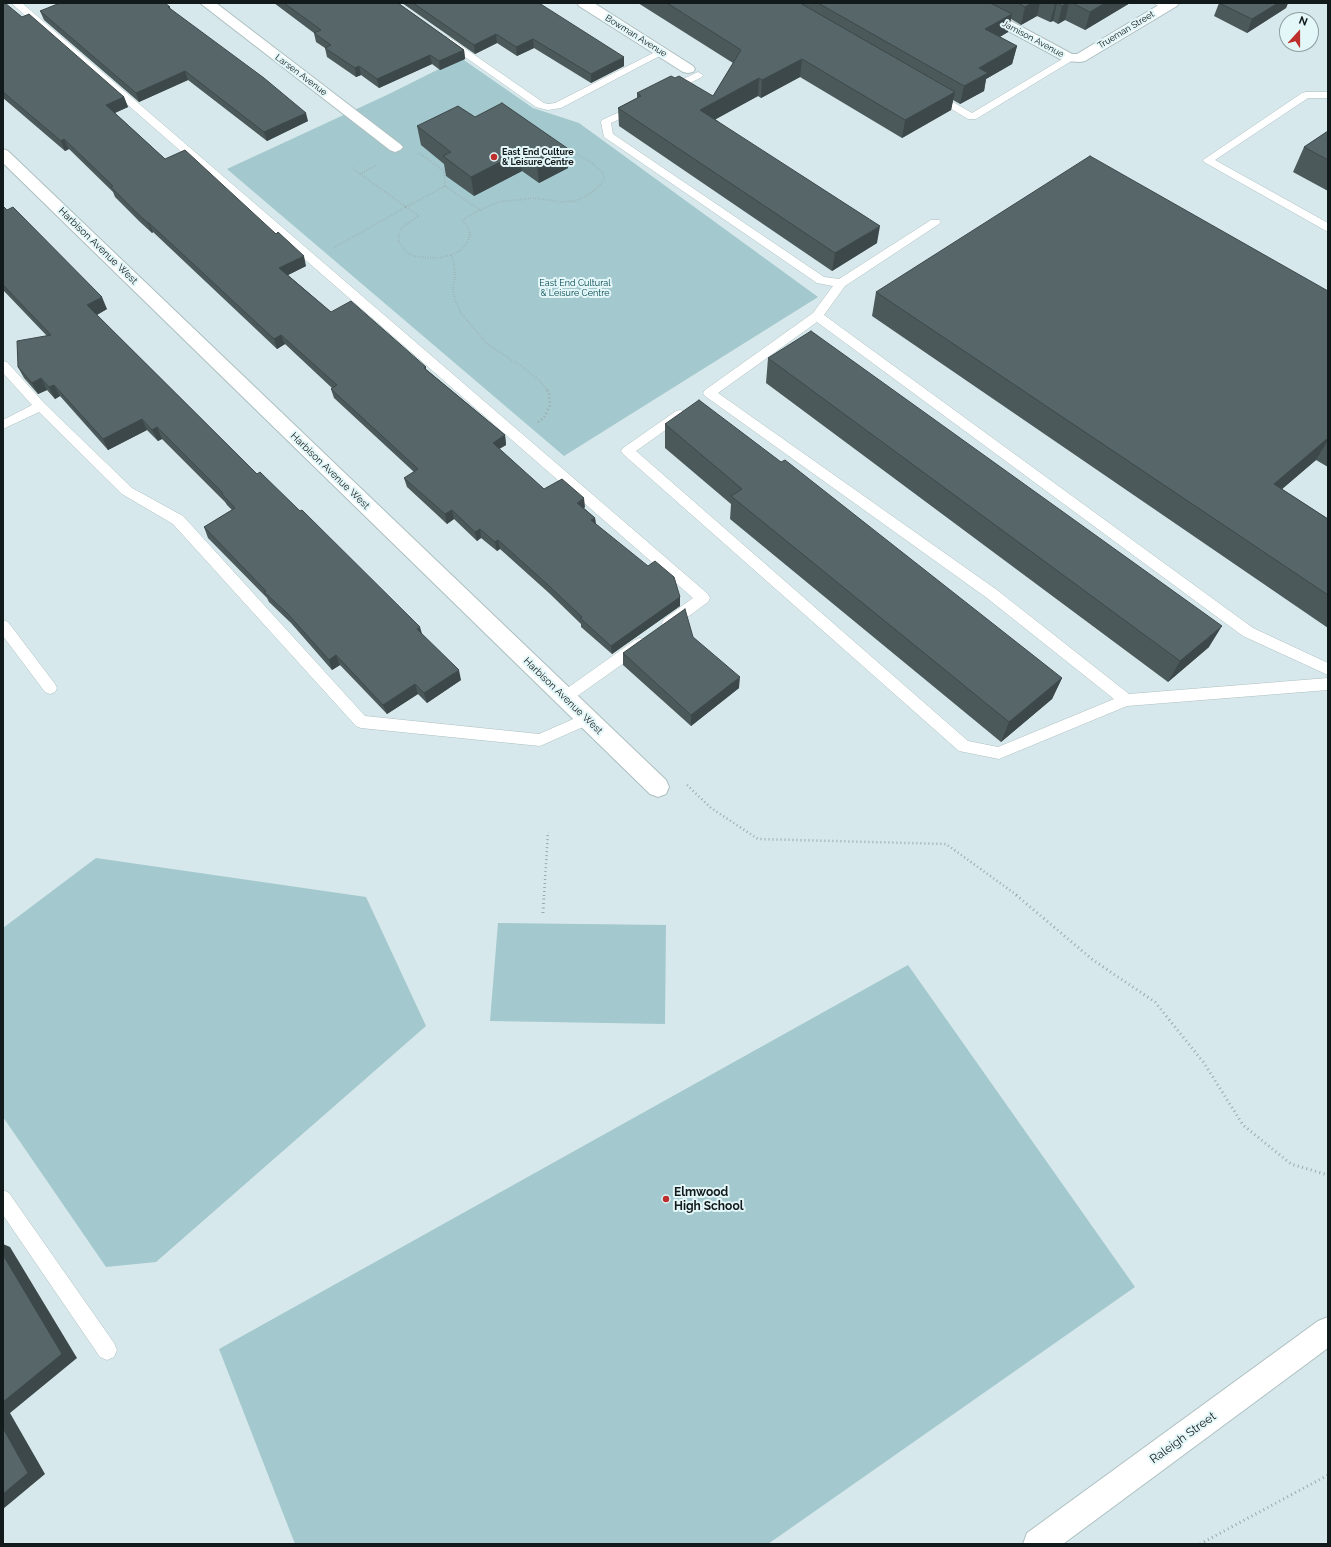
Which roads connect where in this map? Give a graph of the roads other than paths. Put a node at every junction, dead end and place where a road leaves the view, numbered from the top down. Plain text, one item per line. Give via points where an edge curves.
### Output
1 (16, 3) edge
2 (207, 3) edge
3 (584, 3) edge
4 (967, 3) edge
5 (1165, 4) edge
6 (439, 34) edge
7 (662, 52) junction
8 (1074, 58) junction
9 (693, 72) joint
10 (924, 90) edge
11 (1328, 95) edge
12 (395, 147) dead end
13 (3, 154) edge
14 (935, 222) dead end
15 (1328, 228) edge
16 (841, 283) junction
17 (817, 316) junction
18 (3, 365) edge
19 (709, 394) junction
20 (40, 406) junction
21 (3, 425) edge
22 (3, 626) edge
23 (659, 630) edge
24 (647, 639) edge
25 (1328, 669) edge
26 (1328, 684) edge
27 (50, 688) dead end
28 (564, 698) junction
29 (1126, 700) junction
30 (587, 719) junction
31 (658, 788) dead end
32 (3, 1199) edge
33 (1328, 1331) edge
34 (107, 1350) dead end
35 (1038, 1544) edge

1 - 23 lane via 703,598
2 - 12 street, Larsen Avenue
3 - 7 street, Bowman Avenue
4 - 8 street, Jamison Avenue
5 - 8 street, Trueman Street
6 - 7 lane via 540,105 548,108 557,106
7 - 9 street, Bowman Avenue
8 - 10 lane via 972,117
9 - 16 lane via 652,98 606,122 608,135 821,280
11 - 15 lane via 1306,95 1208,160
13 - 28 street, Harbison Avenue West
14 - 16 lane
16 - 17 lane
17 - 19 lane
17 - 25 lane via 1248,632
18 - 20 lane
19 - 29 lane via 992,594
19 - 29 lane via 627,452 964,747 999,753
20 - 21 lane
20 - 30 lane via 127,491 178,520 361,722 540,740
22 - 27 lane
24 - 28 lane
26 - 29 lane
28 - 30 street, Harbison Avenue West
30 - 31 street, Harbison Avenue West
32 - 34 lane
33 - 35 street, Raleigh Street

